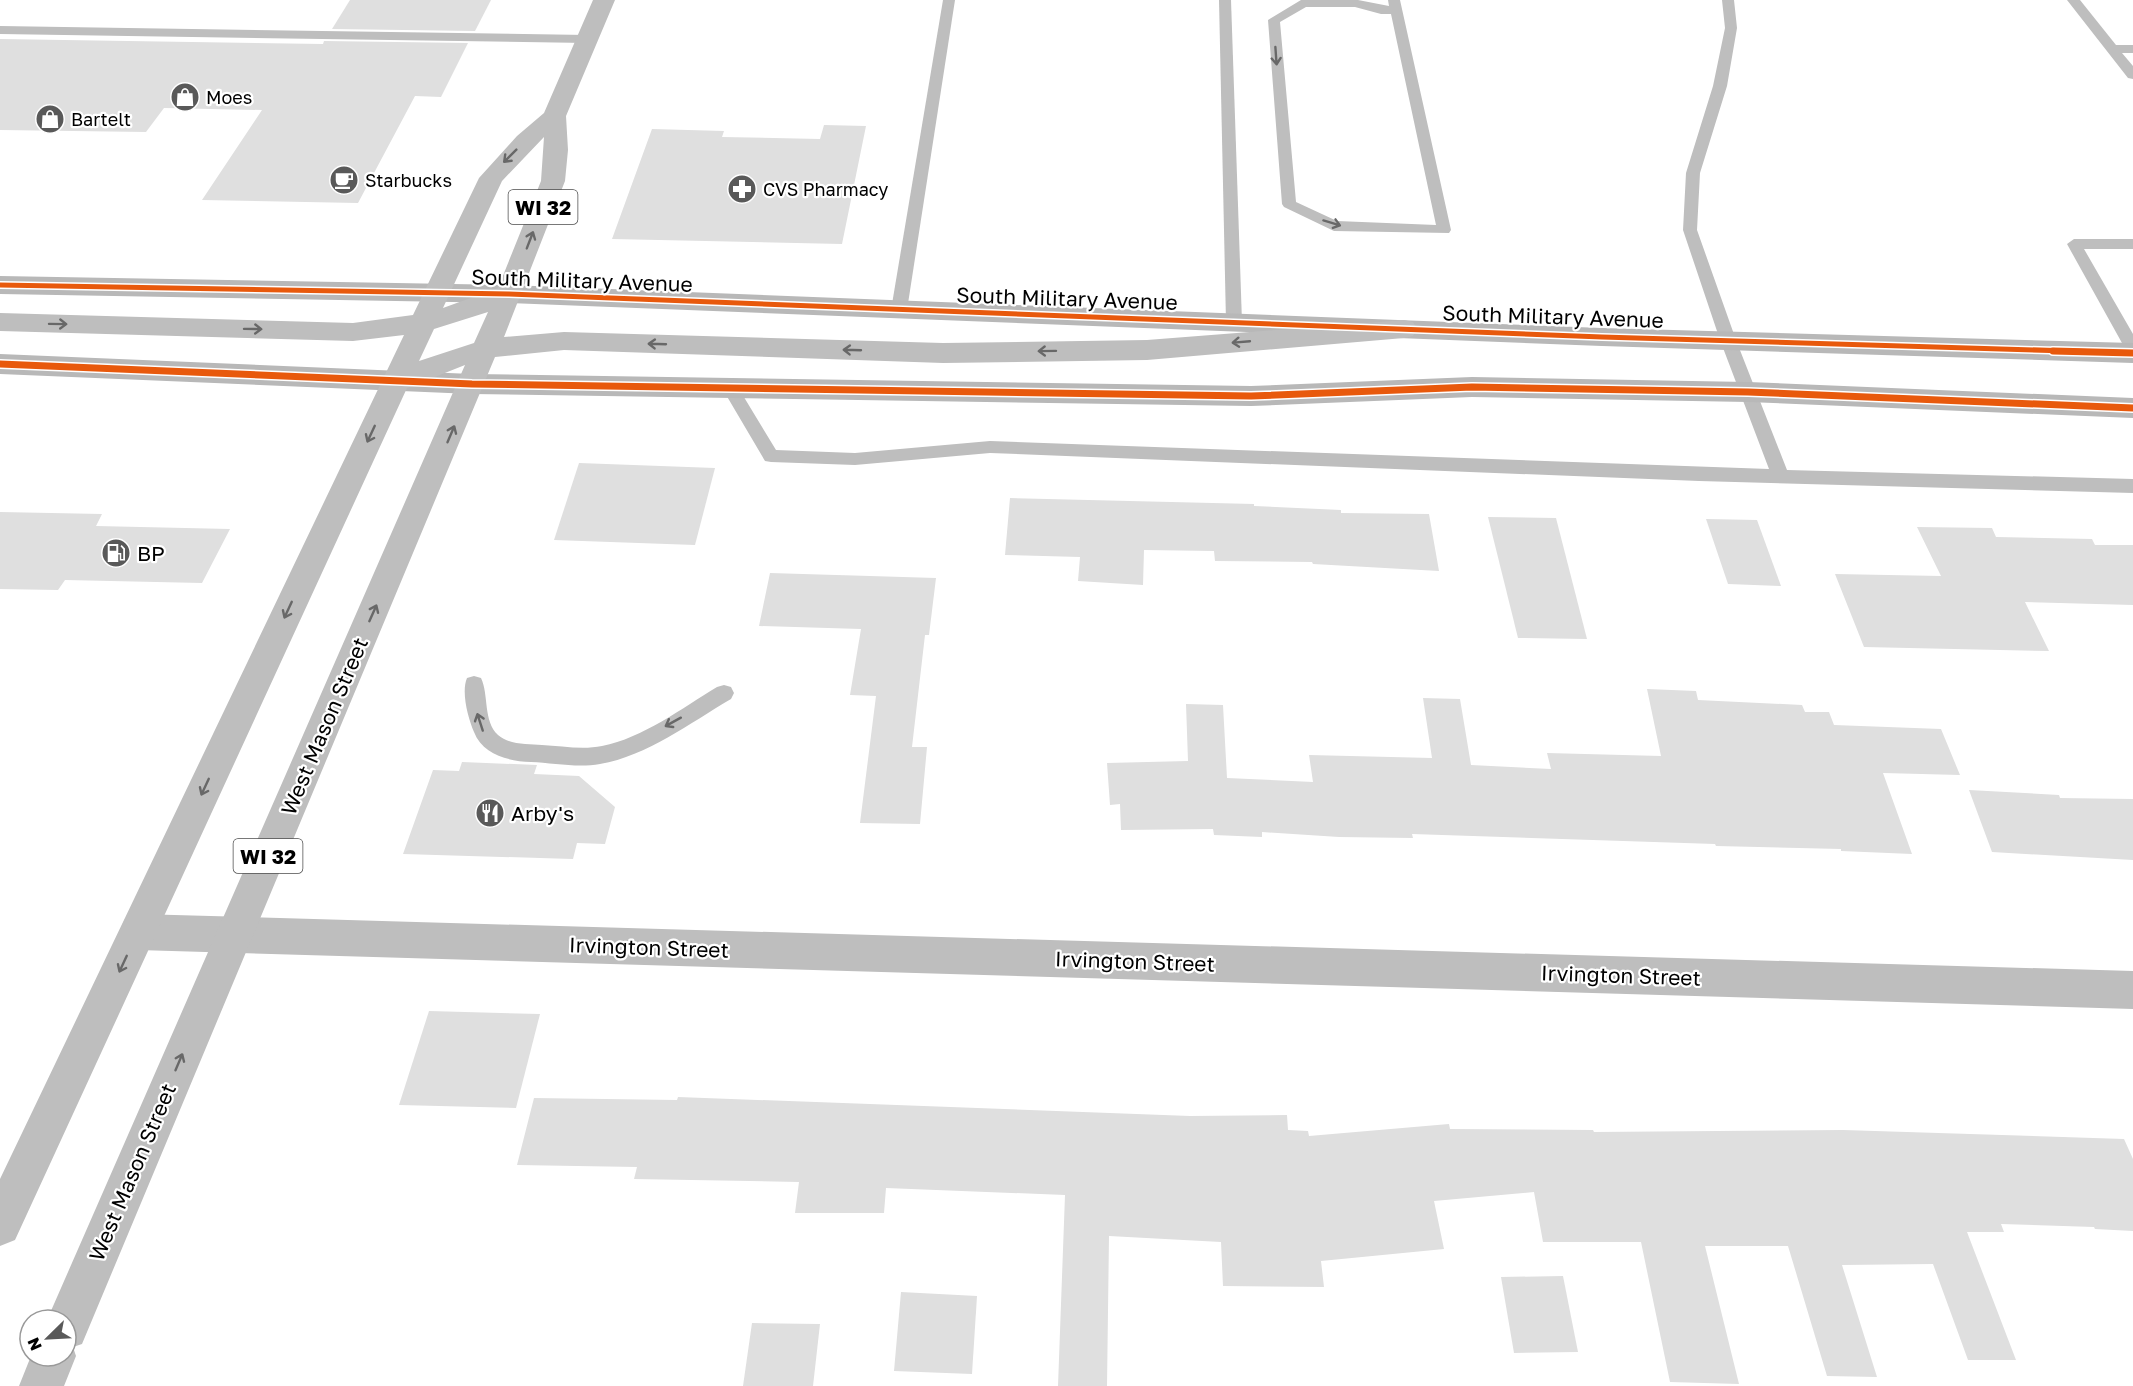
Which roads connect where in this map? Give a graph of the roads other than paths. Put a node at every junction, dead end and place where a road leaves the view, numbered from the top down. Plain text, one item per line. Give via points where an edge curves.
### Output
1 (604, 0) edge
2 (949, 0) edge
3 (1225, 0) edge
4 (1728, 0) edge
5 (2073, 0) edge
6 (1395, 5) edge
7 (0, 30) edge
8 (587, 39) junction
9 (2112, 49) junction
10 (2133, 49) edge
11 (2133, 75) edge
12 (554, 116) junction
13 (2133, 244) edge
14 (0, 285) edge
15 (437, 293) junction
16 (509, 294) junction
17 (899, 310) junction
18 (0, 322) edge
19 (1234, 322) junction
20 (422, 323) junction
21 (1404, 329) junction
22 (1728, 340) junction
23 (2133, 350) edge
24 (486, 351) junction
25 (0, 364) edge
26 (396, 381) junction
27 (472, 384) junction
28 (730, 388) junction
29 (1748, 392) junction
30 (2133, 408) edge
31 (1780, 475) junction
32 (2133, 486) edge
33 (474, 684) dead end
34 (724, 693) dead end
35 (138, 932) junction
36 (234, 934) junction
37 (2133, 990) edge
38 (0, 1225) edge
39 (75, 1308) edge
40 (49, 1368) edge
41 (41, 1386) edge

1 - 8 main road, West Mason Street / WI 32
2 - 17 lane
3 - 19 lane
4 - 22 lane via 1731,28 1720,86 1693,173 1690,230
5 - 9 lane
6 -> 6 lane via 1357,16 1307,15 1293,10 1274,20 1289,204 1334,226 1444,230
7 - 8 lane
8 - 12 main road, West Mason Street / WI 32
9 - 10 lane
9 - 11 lane
12 -> 15 main road, West Mason Street / WI 32 via 491,178
16 -> 12 main road, West Mason Street / WI 32 via 553,181
13 - 23 lane via 2074,244
14 - 15 main road, South Military Avenue
15 - 16 main road, South Military Avenue
15 - 20 main road, West Mason Street / WI 32
16 - 17 main road, South Military Avenue
16 - 20 main road via 466,312
16 - 24 main road, West Mason Street / WI 32
17 - 19 main road, South Military Avenue
18 -> 20 main road via 353,332
19 - 21 main road, South Military Avenue
20 - 26 main road, West Mason Street / WI 32
21 - 22 main road, South Military Avenue
21 -> 24 main road via 1148,350 943,353 564,341 513,344
22 - 23 main road, South Military Avenue
22 - 29 lane
24 - 26 main road via 440,362
24 - 27 main road, West Mason Street / WI 32
25 - 26 main road
26 - 27 main road
26 -> 35 main road, West Mason Street / WI 32
27 - 28 main road
36 -> 27 main road, West Mason Street / WI 32
28 - 29 main road via 1251,396 1472,387
28 - 31 lane via 771,456 855,459 990,447
29 - 30 main road
29 - 31 lane
31 - 32 lane
34 -> 33 lane via 622,750 600,755 513,753 490,743 478,724
35 - 36 main road, Irvington Street
35 -> 38 main road, West Mason Street / WI 32
36 - 37 main road, Irvington Street
39 -> 36 main road, West Mason Street / WI 32
40 - 41 main road

